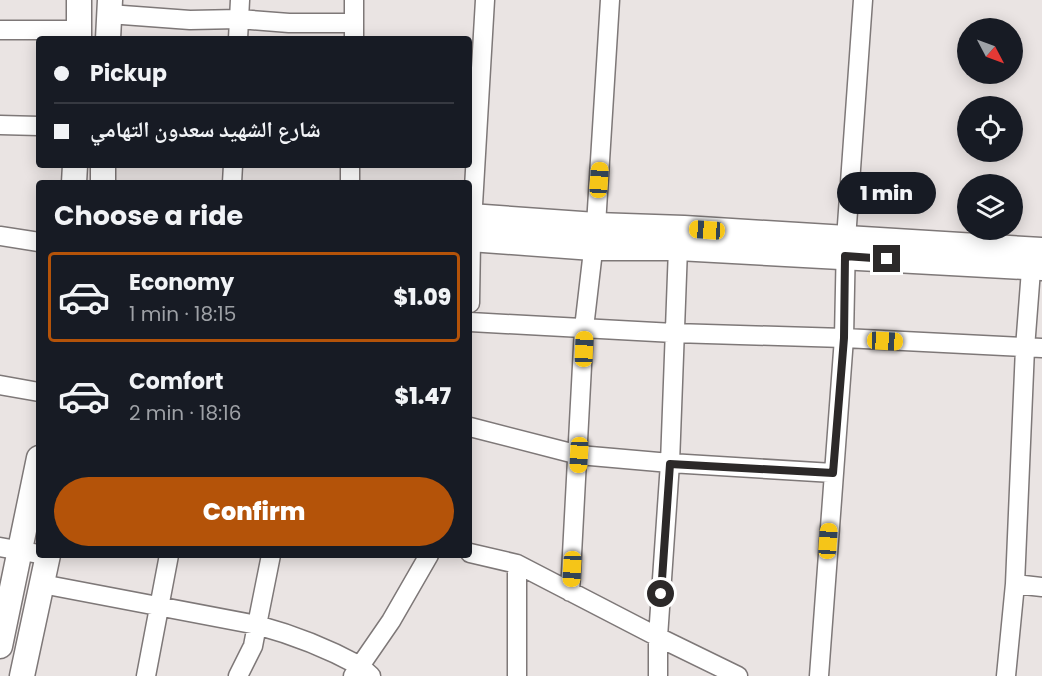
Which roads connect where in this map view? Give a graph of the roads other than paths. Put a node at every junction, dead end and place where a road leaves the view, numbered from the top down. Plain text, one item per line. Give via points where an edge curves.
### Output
1 (79, 0) edge
2 (240, 0) edge
3 (354, 0) edge
4 (485, 0) edge
5 (610, 0) edge
6 (863, 0) edge
7 (109, 7) edge
8 (238, 19) junction
9 (0, 30) edge
10 (354, 31) edge
11 (79, 35) edge
12 (108, 36) edge
13 (238, 36) edge
14 (0, 125) edge
15 (36, 126) edge
16 (472, 198) edge
17 (472, 228) edge
18 (0, 236) edge
19 (594, 237) junction
20 (36, 242) edge
21 (678, 248) junction
22 (846, 248) junction
23 (1037, 259) edge
24 (472, 322) edge
25 (584, 328) junction
26 (674, 333) junction
27 (844, 338) junction
28 (1034, 348) edge
29 (0, 385) edge
30 (36, 391) edge
31 (472, 428) edge
32 (579, 455) junction
33 (670, 464) junction
34 (36, 472) edge
35 (833, 473) junction
36 (19, 550) edge
37 (472, 553) edge
38 (46, 558) edge
39 (168, 558) edge
40 (270, 558) edge
41 (427, 558) edge
42 (517, 564) junction
43 (42, 584) junction
44 (1015, 584) junction
45 (1042, 588) edge
46 (570, 592) junction
47 (159, 606) junction
48 (257, 625) junction
49 (658, 637) junction
50 (0, 646) edge
51 (361, 673) edge
52 (22, 676) edge
53 (146, 676) edge
54 (238, 676) edge
55 (516, 676) edge
56 (658, 676) edge
57 (738, 676) edge
58 (819, 676) edge
59 (1006, 676) edge

1 - 11 street
2 - 8 street
3 - 10 street
4 - 16 street
5 - 19 street
6 - 22 street
7 - 8 street via 190,20
7 - 12 street
8 - 10 street
8 - 13 street
9 - 11 street
14 - 15 street
17 - 19 street
18 - 20 street
19 - 21 street
19 - 22 street via 684,228
19 - 25 street
21 - 22 street
21 - 26 street
22 - 23 street
22 - 27 street
23 - 28 street
24 - 25 street
25 - 26 street
25 - 32 street
26 - 27 street
26 - 33 street
27 - 28 street
27 - 35 street
28 - 44 street
29 - 30 street
31 - 32 street
32 - 33 street
32 - 46 street
33 - 35 street
33 - 49 street
34 - 36 street
35 - 58 street
36 - 50 street
37 - 42 street
38 - 43 street
39 - 47 street
40 - 48 street
41 - 51 street
42 - 46 street
42 - 55 street
43 - 47 street
43 - 52 street
44 - 45 street
44 - 59 street
46 - 49 street
47 - 48 street
47 - 53 street
48 - 51 street via 298,637
48 - 54 street via 253,646
49 - 56 street
49 - 57 street

